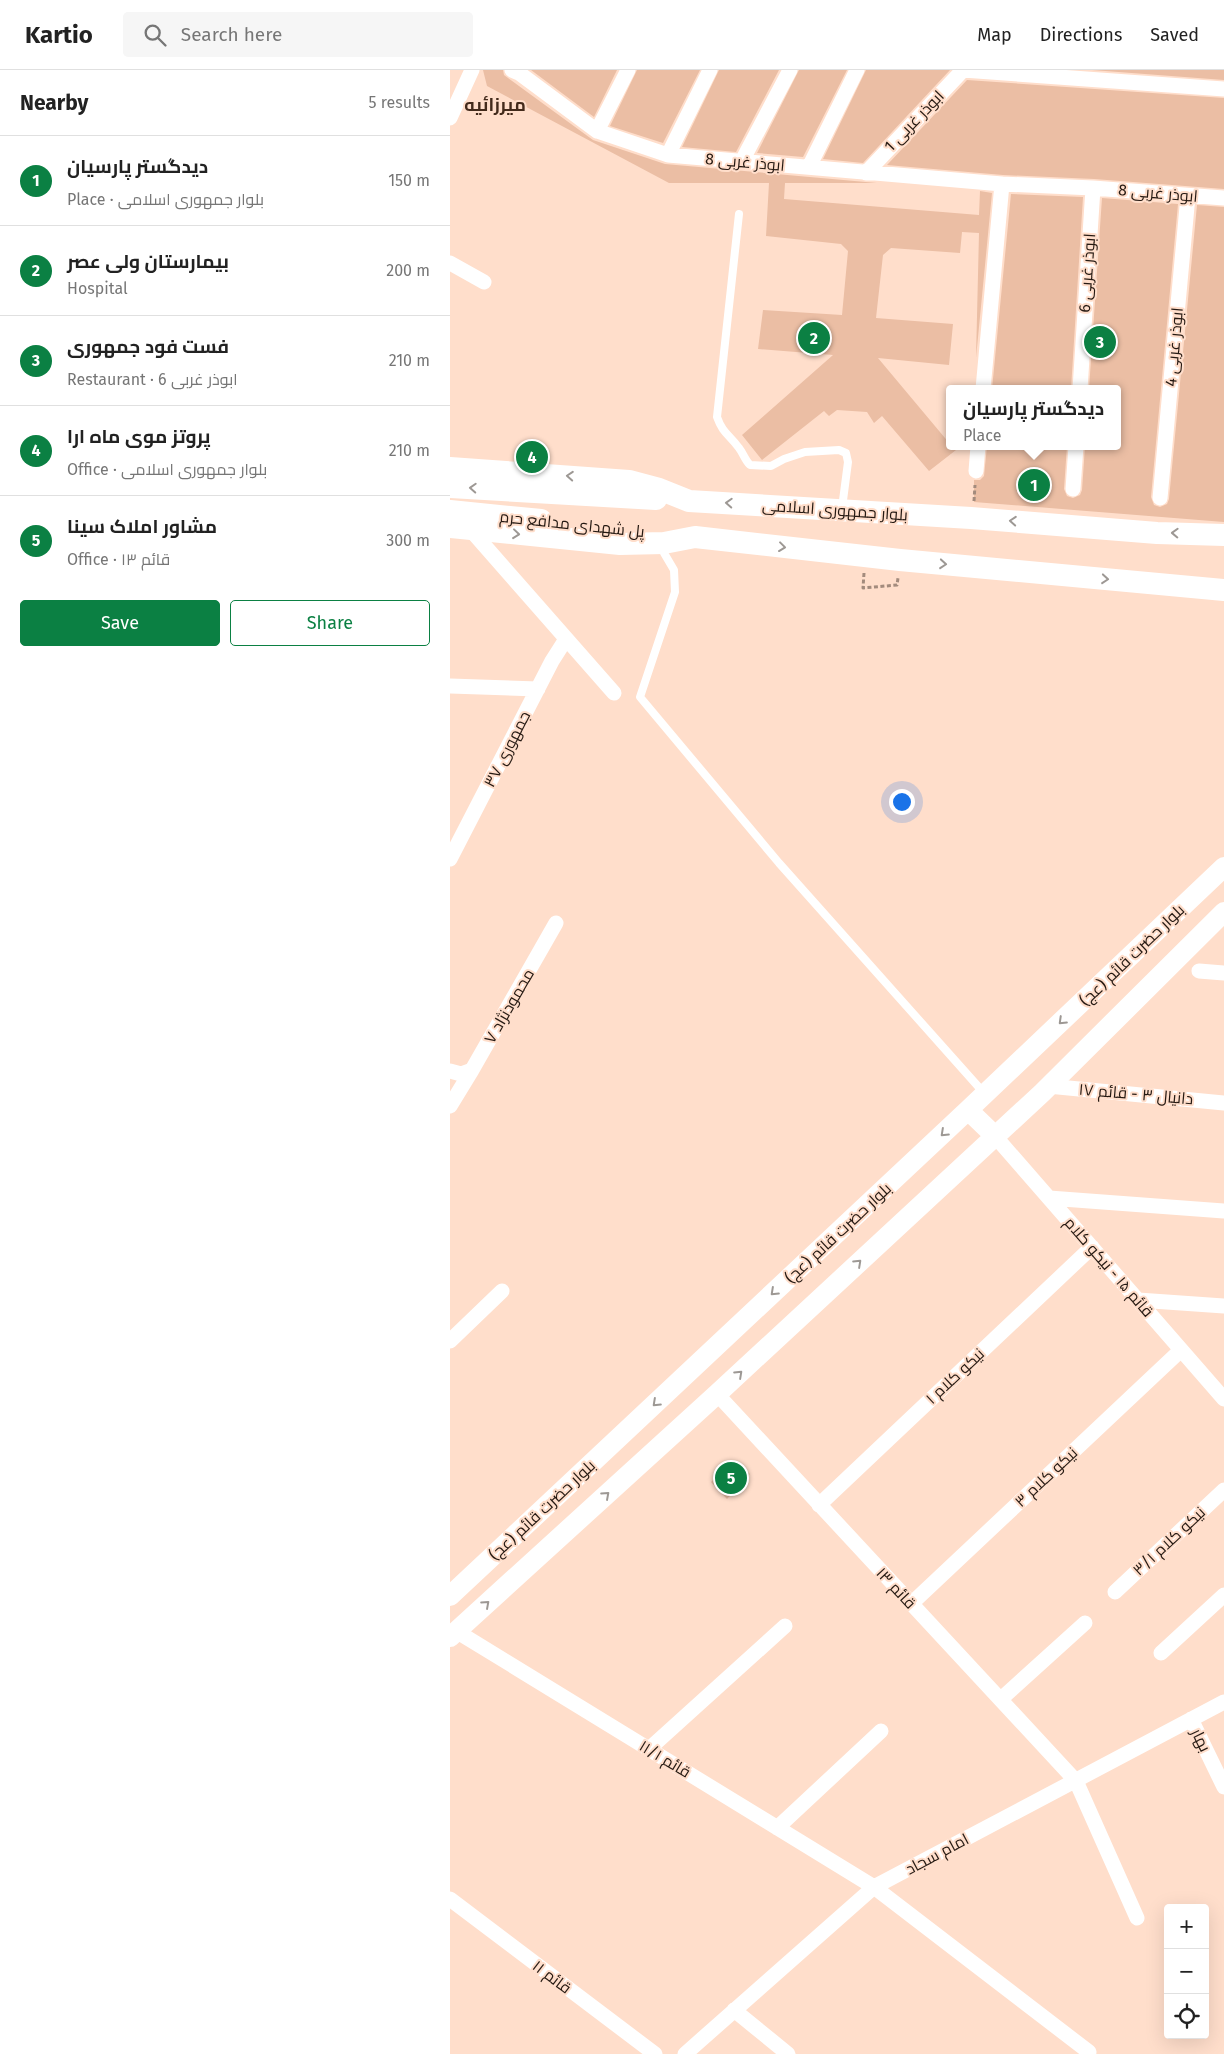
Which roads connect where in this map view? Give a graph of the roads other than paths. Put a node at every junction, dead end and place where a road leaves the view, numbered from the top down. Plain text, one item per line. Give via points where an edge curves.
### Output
1 (472, 70) edge
2 (628, 70) edge
3 (710, 70) edge
4 (790, 70) edge
5 (857, 70) edge
6 (963, 70) edge
7 (517, 71) edge
8 (1224, 89) edge
9 (450, 118) edge
10 (597, 131) junction
11 (668, 155) junction
12 (742, 162) junction
13 (809, 168) junction
14 (866, 172) junction
15 (1002, 184) junction
16 (1092, 188) junction
17 (1188, 196) junction
18 (1224, 198) edge
19 (739, 214) dead end
20 (450, 263) edge
21 (484, 282) dead end
22 (983, 385) edge
23 (1080, 385) edge
24 (978, 450) edge
25 (1076, 450) edge
26 (450, 468) edge
27 (976, 472) road end
28 (450, 487) edge
29 (1073, 489) dead end
30 (1160, 498) dead end
31 (688, 501) junction
32 (842, 510) junction
33 (450, 511) edge
34 (460, 528) edge
35 (1224, 535) edge
36 (695, 537) junction
37 (664, 542) junction
38 (1224, 590) edge
39 (566, 639) junction
40 (450, 686) edge
41 (538, 689) junction
42 (614, 694) dead end
43 (450, 860) edge
44 (1224, 867) edge
45 (1224, 912) edge
46 (556, 923) dead end
47 (1198, 971) dead end
48 (1224, 973) edge
49 (472, 1070) junction
50 (450, 1071) edge
51 (1048, 1086) junction
52 (985, 1095) junction
53 (1224, 1102) edge
54 (450, 1106) edge
55 (968, 1110) junction
56 (994, 1135) junction
57 (1049, 1198) junction
58 (1224, 1211) edge
59 (1092, 1247) junction
60 (502, 1290) dead end
61 (1138, 1300) junction
62 (1224, 1306) edge
63 (450, 1341) edge
64 (1182, 1350) junction
65 (717, 1394) junction
66 (1224, 1399) edge
67 (1224, 1490) edge
68 (819, 1505) junction
69 (1115, 1592) dead end
70 (1224, 1595) edge
71 (450, 1596) edge
72 (911, 1604) junction
73 (1085, 1623) dead end
74 (784, 1626) dead end
75 (452, 1632) edge
76 (1161, 1653) dead end
77 (1001, 1699) junction
78 (1224, 1702) edge
79 (1191, 1719) junction
80 (881, 1731) dead end
81 (649, 1749) junction
82 (1076, 1781) junction
83 (1224, 1787) edge
84 (777, 1828) junction
85 (874, 1887) junction
86 (450, 1900) edge
87 (1137, 1918) dead end
88 (734, 2010) junction
89 (1089, 2052) dead end
90 (655, 2054) edge
91 (685, 2054) edge
92 (788, 2054) edge

1 - 9 street
2 - 10 street
3 - 11 street
4 - 12 street
5 - 13 street
6 - 8 street
6 - 14 street, ابوذر غربی 1
7 - 10 street, ابوذر غربی 8
10 - 11 street, ابوذر غربی 8
11 - 12 street, ابوذر غربی 8
12 - 13 street, ابوذر غربی 8
13 - 14 street, ابوذر غربی 8
14 - 15 street, ابوذر غربی 8
15 - 16 street, ابوذر غربی 8
15 - 22 street
16 - 17 street, ابوذر غربی 8
16 - 23 street, ابوذر غربی 6
17 - 18 street, ابوذر غربی 8
17 - 30 street, ابوذر غربی 4
19 - 32 lane via 717,417 721,430 750,465 771,466 805,452 839,450 846,453 848,462
20 - 21 street
24 - 27 street
25 - 29 street
31 -> 26 main road, بلوار جمهوری اسلامی via 629,481
31 -> 28 main road, پل شهدای مدافع حرم
32 -> 31 main road, بلوار جمهوری اسلامی
35 -> 32 main road, بلوار جمهوری اسلامی
33 - 36 main road, پل شهدای مدافع حرم
34 -> 37 main road via 620,544
34 - 39 street
36 - 37 main road
36 -> 38 main road
37 - 52 lane via 664,553 674,570 675,592 640,697 779,863
39 - 41 street, جمهوری ۳۷
39 - 42 street
40 - 41 street
41 - 43 street, جمهوری ۳۷
44 -> 52 main road, بلوار حضرت قائم (عج)
45 - 51 main road, بلوار حضرت قائم (عج)
46 - 49 street, محمودنژاد ۷
47 - 48 street
49 - 50 street via 462,1074
49 - 54 street, محمودنژاد ۷
51 - 53 street, دانیال ۳ - قائم ۱۷
51 - 56 main road, بلوار حضرت قائم (عج)
52 - 55 main road, بلوار حضرت قائم (عج)
55 - 56 main road
55 -> 71 main road, بلوار حضرت قائم (عج)
56 - 57 street, قائم ۱۵ - نیکو کلام
65 -> 56 main road, بلوار حضرت قائم (عج)
57 - 58 street
57 - 59 street, قائم ۱۵ - نیکو کلام
59 - 61 street, قائم ۱۵ - نیکو کلام
59 - 68 street, نیکو کلام ۱
60 - 63 street
61 - 62 street
61 - 64 street, قائم ۱۵ - نیکو کلام
64 - 66 street, قائم ۱۵ - نیکو کلام
64 - 72 street, نیکو کلام ۳
65 - 68 street, قائم ۱۳
75 -> 65 main road, بلوار حضرت قائم (عج)
67 - 69 street, نیکو کلام ۳/۱
68 - 72 street, قائم ۱۳
70 - 76 street
72 - 77 street, قائم ۱۳
73 - 77 street
74 - 81 street
75 - 81 street, قائم ۱۱/۱
77 - 82 street, قائم ۱۳
78 - 79 street, امام سجاد
79 - 82 street, امام سجاد
79 - 83 street, بهار
80 - 84 street
81 - 84 street, قائم ۱۱/۱
82 - 85 street, امام سجاد
82 - 87 street, قائم ۱۳
84 - 85 street, قائم ۱۱/۱
85 - 88 street, امام سجاد
85 - 89 street, قائم ۱۱/۱
86 - 90 street, قائم ۱۱
88 - 91 street, امام سجاد
88 - 92 street

